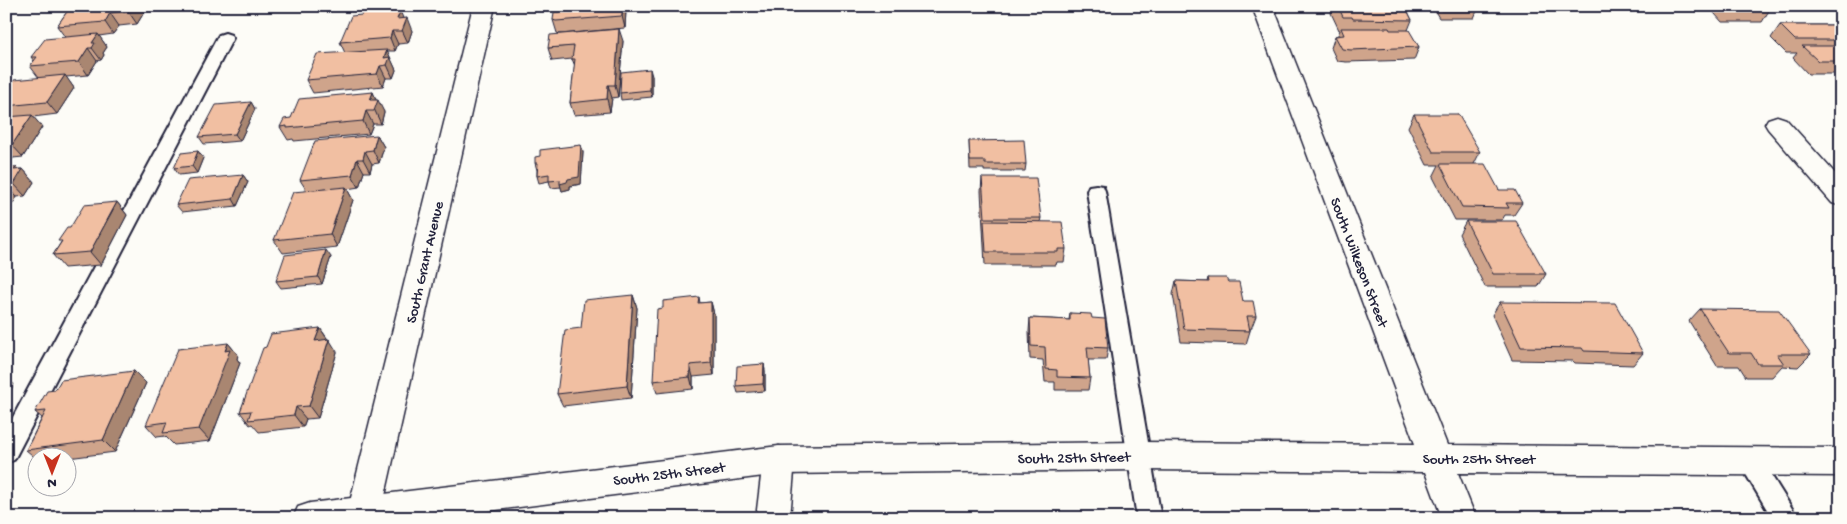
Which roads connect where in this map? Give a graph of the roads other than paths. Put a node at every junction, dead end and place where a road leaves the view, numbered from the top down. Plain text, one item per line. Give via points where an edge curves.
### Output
1 (484, 6) edge
2 (1262, 6) edge
3 (225, 38) dead end
4 (1777, 124) dead end
5 (1096, 191) dead end
6 (1841, 197) edge
7 (6, 453) edge
8 (1140, 456) junction
9 (1436, 458) junction
10 (779, 460) junction
11 (1750, 461) junction
12 (1841, 462) edge
13 (364, 514) edge
14 (310, 518) edge
15 (773, 518) edge
16 (1149, 518) edge
17 (1459, 518) edge
18 (1786, 518) edge

1 - 13 street, South Grant Avenue
2 - 9 street, South Wilkeson Street
3 - 7 lane
4 - 6 street
5 - 8 lane
8 - 9 street, South 25th Street
8 - 10 street, South 25th Street
8 - 16 lane
9 - 11 street, South 25th Street
9 - 17 street, South Wilkeson Street
10 - 13 street, South 25th Street
10 - 15 street
11 - 12 street, South 25th Street
11 - 18 lane
13 - 14 street, South 25th Street

